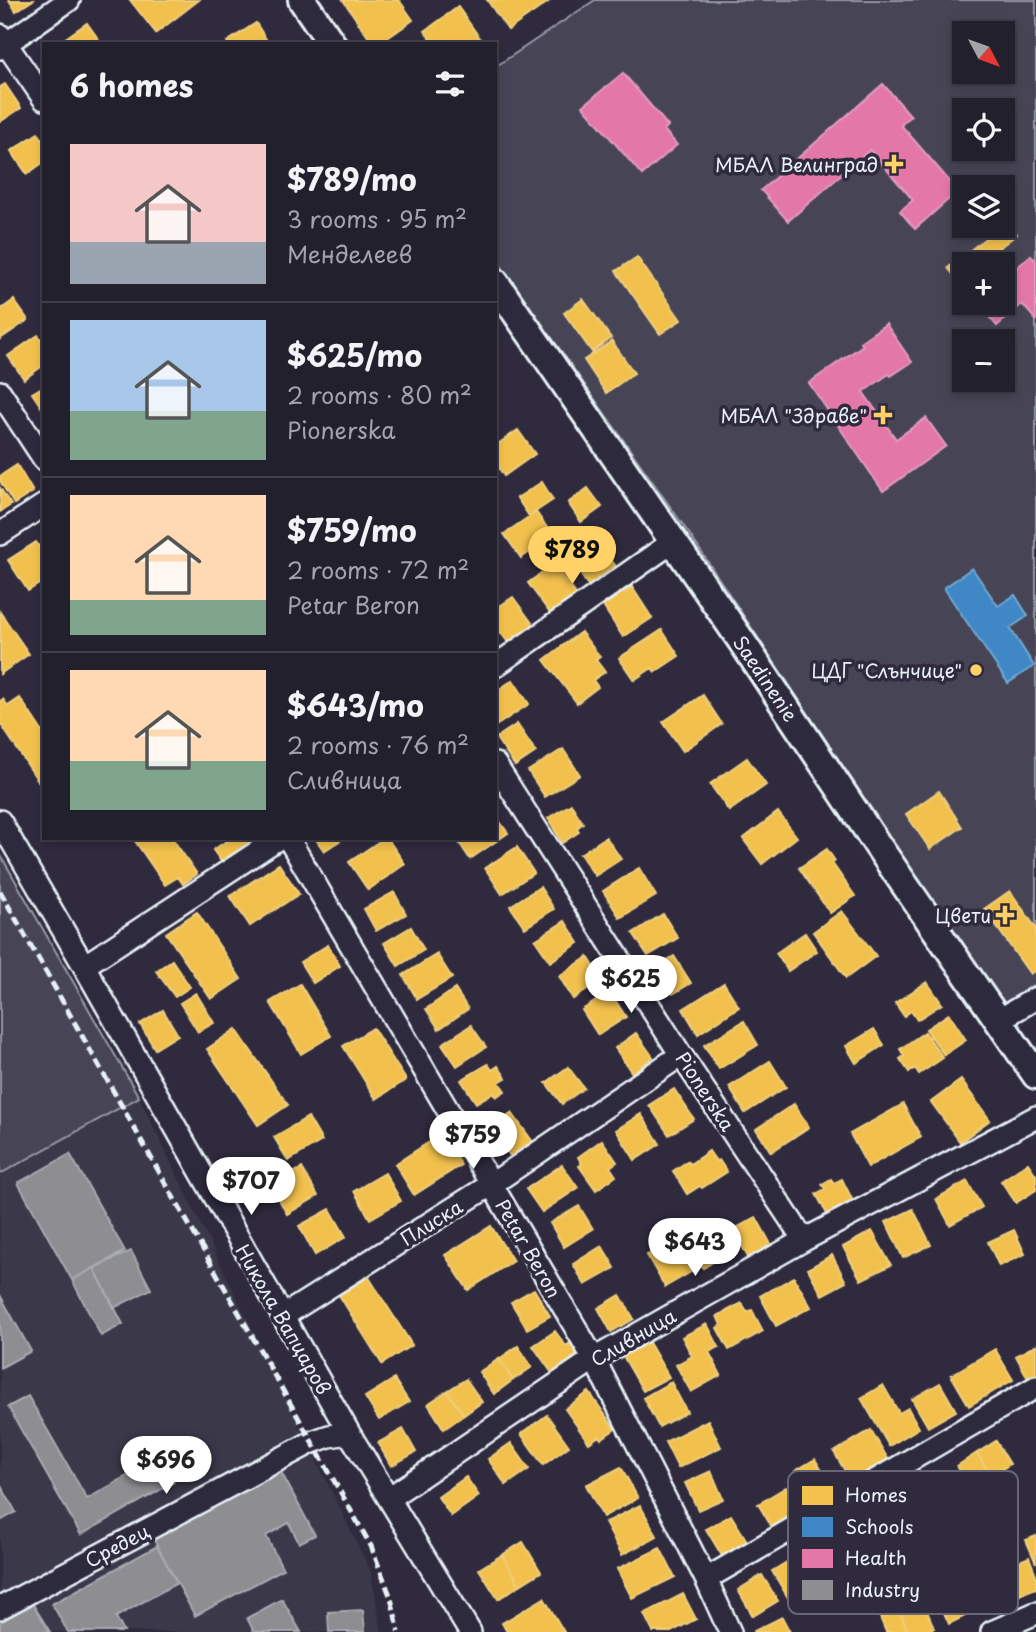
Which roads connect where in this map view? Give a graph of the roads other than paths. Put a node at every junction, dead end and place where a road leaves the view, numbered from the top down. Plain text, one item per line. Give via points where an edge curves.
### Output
1 (69, 0) edge
2 (302, 0) edge
3 (2, 42) edge
4 (331, 42) edge
5 (42, 96) edge
6 (497, 285) edge
7 (0, 392) edge
8 (42, 456) edge
9 (42, 506) edge
10 (0, 534) edge
11 (674, 541) junction
12 (497, 665) edge
13 (497, 768) edge
14 (0, 821) edge
15 (275, 840) edge
16 (289, 840) edge
17 (84, 966) junction
18 (1036, 998) edge
19 (999, 1020) junction
20 (681, 1055) junction
21 (1036, 1075) edge
22 (1036, 1117) edge
23 (492, 1184) junction
24 (804, 1240) junction
25 (283, 1316) junction
26 (594, 1359) junction
27 (1036, 1387) edge
28 (349, 1433) junction
29 (892, 1471) edge
30 (389, 1498) junction
31 (788, 1531) edge
32 (706, 1579) junction
33 (0, 1608) edge
34 (1036, 1613) edge
35 (470, 1632) edge
36 (730, 1632) edge
37 (992, 1632) edge

1 - 3 street
2 - 4 street
3 - 5 street
6 - 11 street, Saedinenie
7 - 8 street
9 - 10 street
11 - 12 street
11 - 19 street, Saedinenie
13 - 20 street, Pionerska
14 - 17 street, Никола Вапцаров
15 - 17 street
16 - 23 street, Petar Beron
17 - 25 street, Никола Вапцаров
18 - 19 street
19 - 21 street, Saedinenie
20 - 23 street, Плиска
20 - 24 street, Pionerska
22 - 24 street, Сливница
23 - 25 street, Плиска
23 - 26 street, Petar Beron
24 - 26 street, Сливница
25 - 28 street, Никола Вапцаров
26 - 30 street, Сливница
26 - 32 street, Petar Beron
27 - 29 street
28 - 30 street, Никола Вапцаров
28 - 33 street, Средец via 312,1442
30 - 35 street, Никола Вапцаров
31 - 32 street
32 - 36 street, Petar Beron
34 - 37 street

